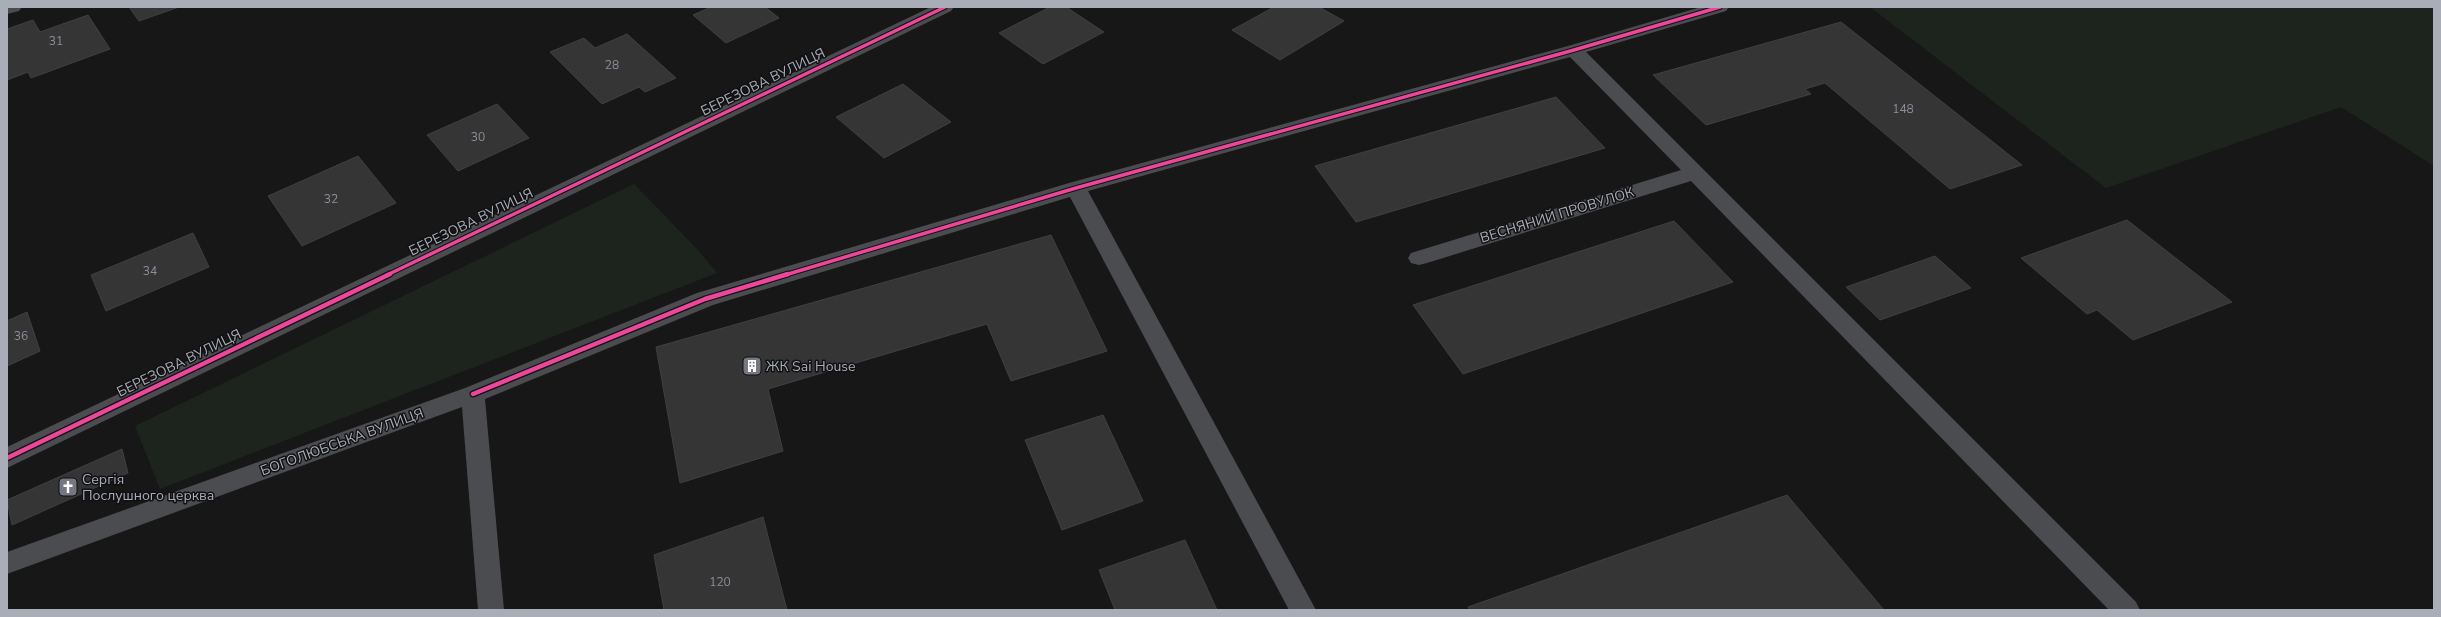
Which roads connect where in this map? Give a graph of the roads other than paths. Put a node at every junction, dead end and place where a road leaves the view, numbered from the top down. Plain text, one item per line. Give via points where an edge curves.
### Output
1 (13, 7) edge
2 (945, 7) edge
3 (1720, 7) edge
4 (7, 9) edge
5 (1574, 50) junction
6 (1695, 173) junction
7 (1076, 188) junction
8 (1419, 258) dead end
9 (473, 394) junction
10 (7, 458) edge
11 (7, 563) edge
12 (491, 610) edge
13 (1303, 610) edge
14 (2127, 610) edge

1 - 4 street
2 - 10 street, БЕРЕЗОВА ВУЛИЦЯ
3 - 5 street, БОГОЛЮБСЬКА ВУЛИЦЯ
5 - 6 street
5 - 7 street, БОГОЛЮБСЬКА ВУЛИЦЯ
6 - 8 street, ВЕСНЯНИЙ ПРОВУЛОК
6 - 14 street
7 - 9 street, БОГОЛЮБСЬКА ВУЛИЦЯ via 705,299
7 - 13 street
9 - 11 street, БОГОЛЮБСЬКА ВУЛИЦЯ
9 - 12 street

